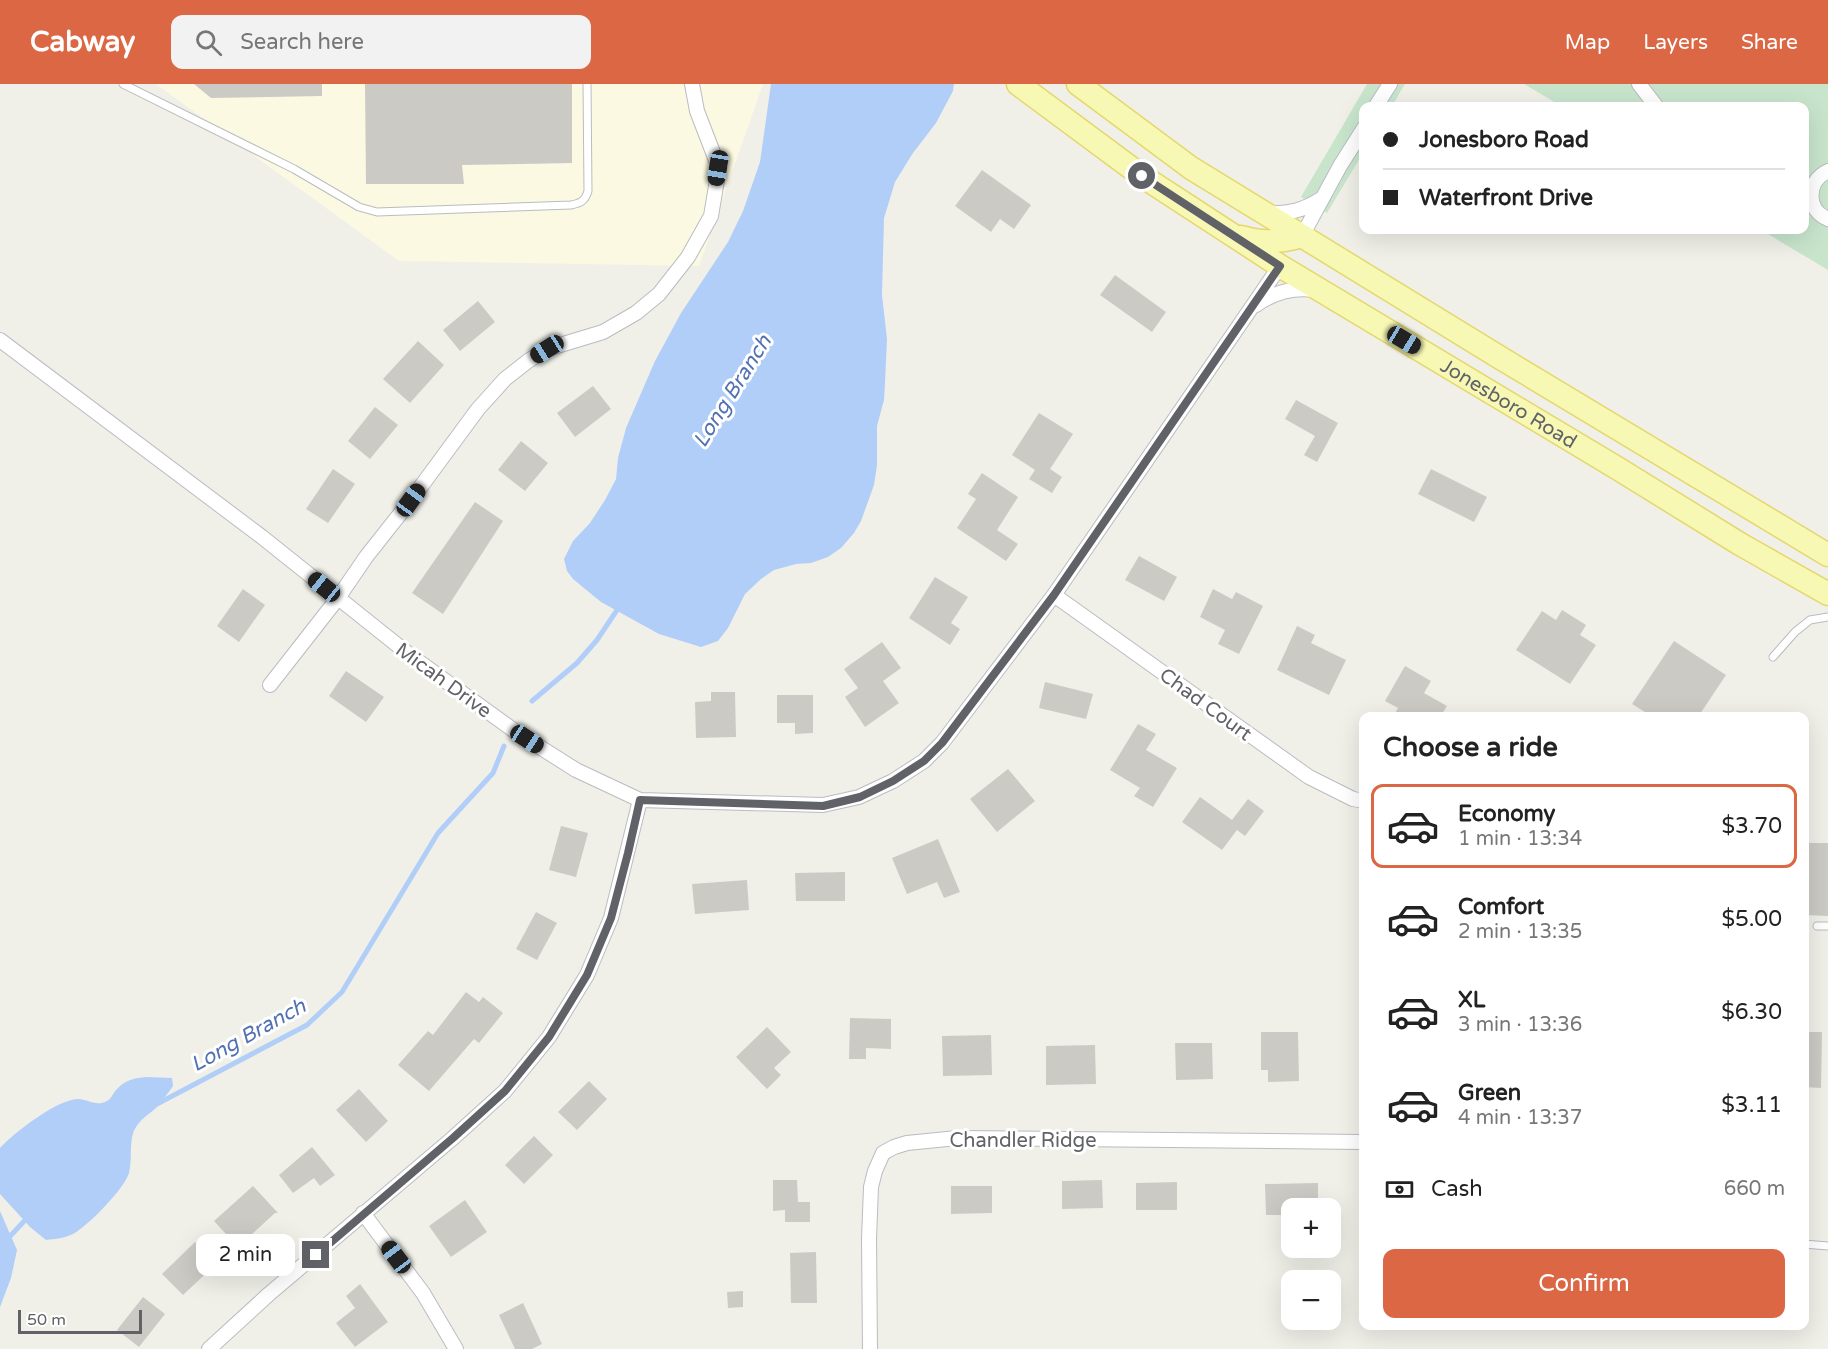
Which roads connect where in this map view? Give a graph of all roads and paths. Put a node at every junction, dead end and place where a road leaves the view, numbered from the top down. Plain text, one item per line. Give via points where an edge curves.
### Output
1 (123, 84) edge
2 (587, 84) edge
3 (692, 84) edge
4 (1018, 84) edge
5 (1078, 84) edge
6 (1390, 84) edge
7 (1639, 84) edge
8 (1379, 102) edge
9 (1653, 102) edge
10 (1359, 137) edge
11 (1828, 171) edge
12 (1809, 192) edge
13 (1809, 196) edge
14 (1323, 198) junction
15 (1262, 212) junction
16 (1828, 219) edge
17 (1228, 232) junction
18 (1302, 236) junction
19 (1280, 266) junction
20 (1359, 272) junction
21 (1322, 291) junction
22 (1250, 310) junction
23 (0, 340) edge
24 (1828, 555) edge
25 (1828, 594) edge
26 (1054, 595) junction
27 (338, 598) junction
28 (1828, 617) edge
29 (1773, 657) dead end
30 (270, 685) dead end
31 (640, 800) junction
32 (1359, 800) edge
33 (1817, 926) dead end
34 (1828, 926) edge
35 (1359, 1142) edge
36 (363, 1213) junction
37 (1809, 1244) edge
38 (1828, 1246) edge
39 (209, 1349) edge
40 (456, 1349) edge
41 (870, 1349) edge

1 - 2 lane via 294,169 359,207 377,212 581,202 588,191
3 - 27 street via 697,111 718,168 711,216 688,257 659,294 636,313 603,332 547,349 505,379 478,409
4 - 17 main road, Jonesboro Road via 1142,176
5 - 15 main road, Jonesboro Road via 1191,168
6 - 8 street
7 - 9 street
10 - 14 street
11 - 12 street
13 - 16 street via 1816,211
14 - 15 street via 1295,212
14 - 18 street
15 - 18 main road, Jonesboro Road
17 - 18 main road via 1261,241
17 - 19 main road, Jonesboro Road
18 - 20 main road, Jonesboro Road
19 - 20 main road via 1305,256
19 - 21 main road, Jonesboro Road
19 - 22 street, Micah Drive
20 - 24 main road, Jonesboro Road
21 - 22 street via 1293,289 1268,297
21 - 25 main road, Jonesboro Road
22 - 26 street, Micah Drive
23 - 27 street, Micah Drive
26 - 31 street, Micah Drive via 942,743 924,761 893,781 860,797 823,806
26 - 32 street, Chad Court via 1309,777
27 - 30 street
27 - 31 street, Micah Drive via 516,732 576,770
28 - 29 lane via 1810,620
31 - 36 street via 611,918 587,975 549,1037 505,1091
33 - 34 lane
35 - 41 street, Chandler Ridge via 957,1138 894,1147 883,1153 871,1187
36 - 39 street
36 - 40 street via 423,1293
37 - 38 lane

